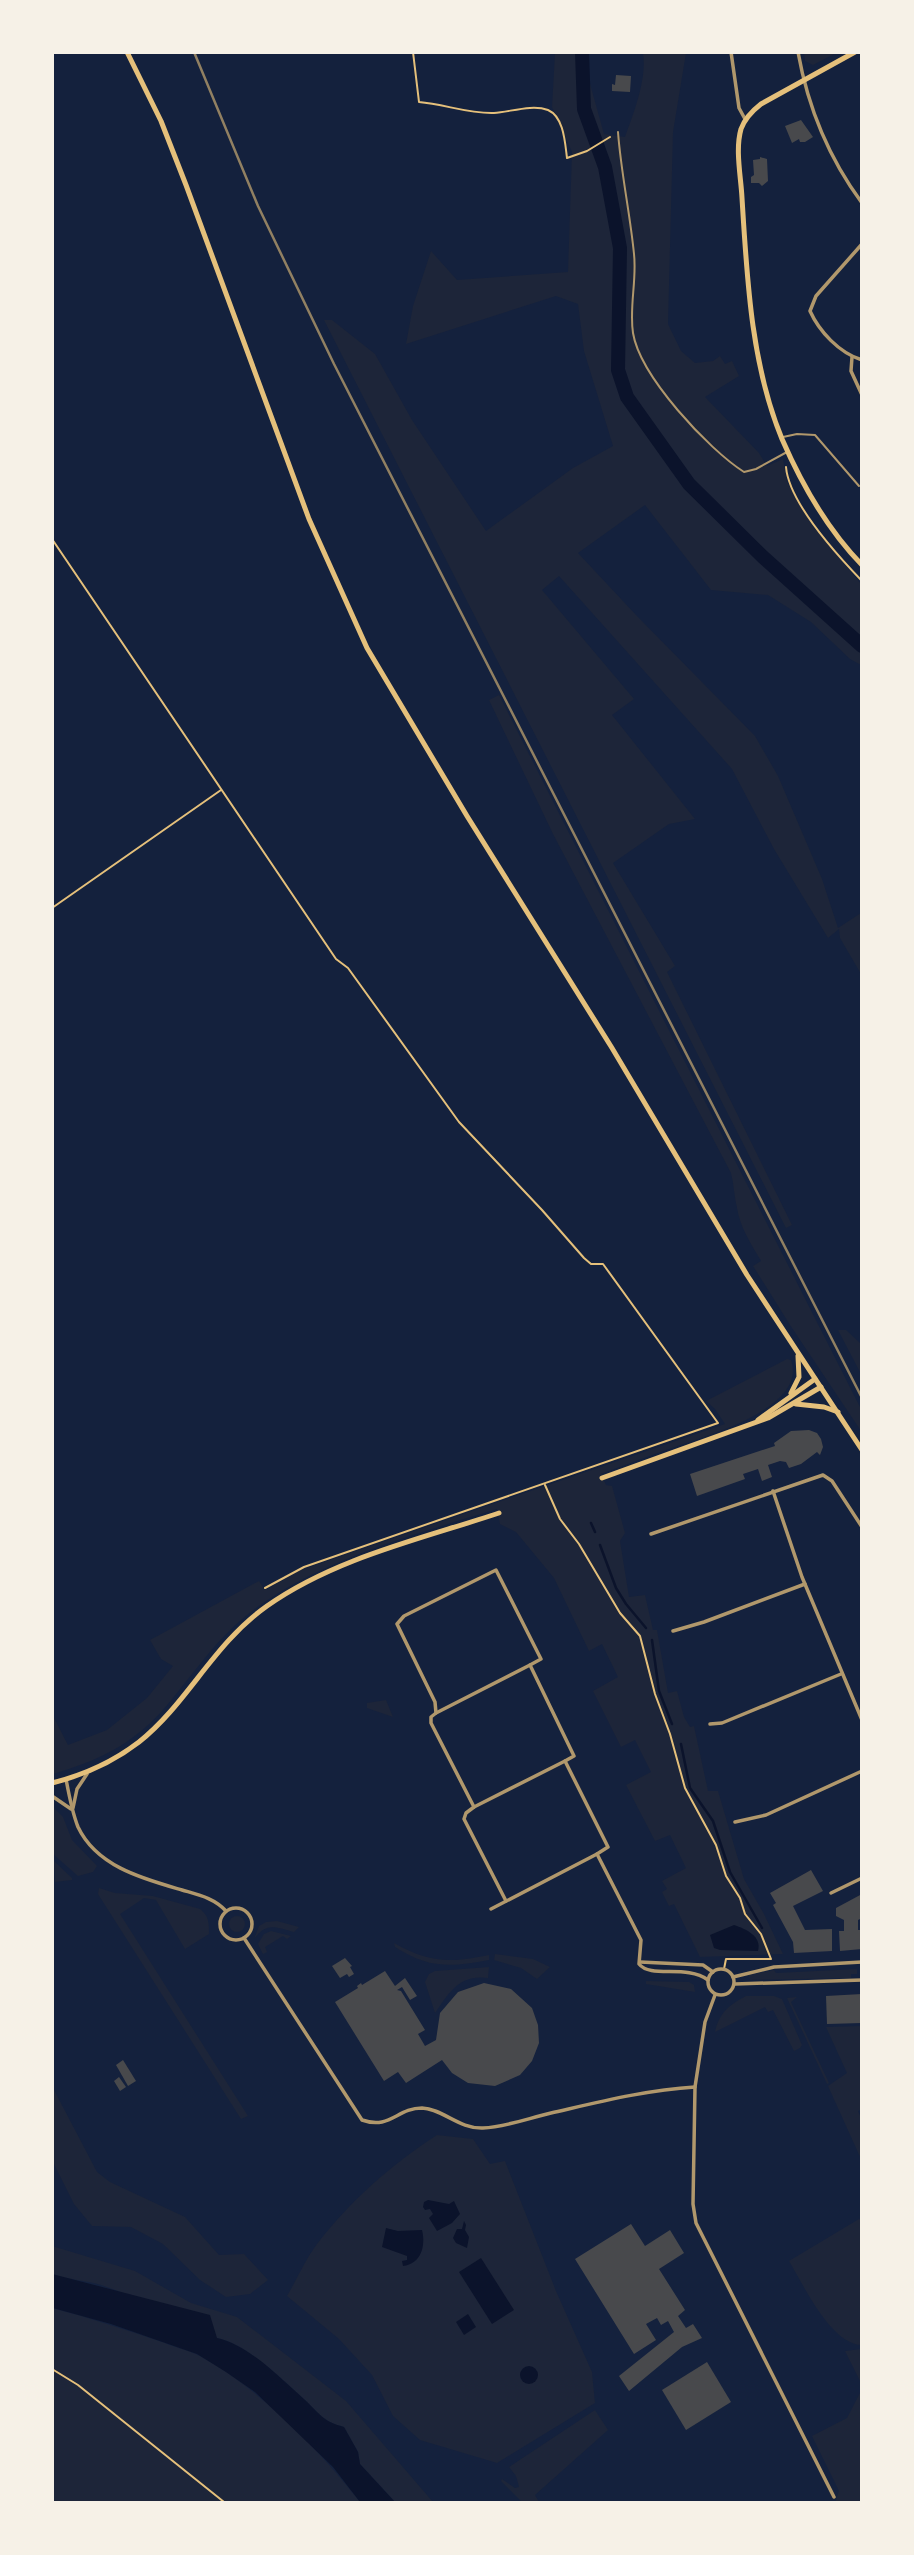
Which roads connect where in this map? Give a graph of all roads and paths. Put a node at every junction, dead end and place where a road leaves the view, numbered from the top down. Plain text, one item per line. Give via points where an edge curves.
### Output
1 (127, 52) edge
2 (413, 52) edge
3 (732, 52) edge
4 (798, 52) edge
5 (855, 52) edge
6 (803, 82) junction
7 (745, 119) junction
8 (618, 132) dead end
9 (610, 137) dead end
10 (862, 202) edge
11 (862, 244) edge
12 (852, 357) junction
13 (862, 360) edge
14 (862, 395) edge
15 (782, 437) junction
16 (788, 452) junction
17 (859, 486) dead end
18 (52, 539) edge
19 (862, 565) edge
20 (862, 582) edge
21 (222, 790) junction
22 (52, 908) edge
23 (798, 1353) junction
24 (815, 1379) junction
25 (821, 1387) junction
26 (790, 1396) junction
27 (795, 1404) junction
28 (838, 1412) junction
29 (755, 1422) junction
30 (862, 1450) edge
31 (602, 1478) dead end
32 (545, 1484) junction
33 (773, 1491) junction
34 (499, 1513) dead end
35 (862, 1527) edge
36 (651, 1534) dead end
37 (805, 1584) junction
38 (265, 1588) dead end
39 (673, 1631) dead end
40 (530, 1665) junction
41 (841, 1674) junction
42 (436, 1713) junction
43 (862, 1720) edge
44 (710, 1724) dead end
45 (565, 1761) junction
46 (862, 1771) edge
47 (88, 1772) junction
48 (66, 1779) junction
49 (52, 1783) edge
50 (52, 1796) edge
51 (474, 1807) junction
52 (73, 1810) junction
53 (735, 1822) dead end
54 (597, 1854) junction
55 (862, 1878) edge
56 (831, 1893) dead end
57 (506, 1901) junction
58 (491, 1909) dead end
59 (226, 1911) junction
60 (244, 1938) junction
61 (639, 1962) junction
62 (862, 1962) edge
63 (724, 1969) junction
64 (713, 1972) junction
65 (733, 1977) junction
66 (708, 1980) junction
67 (862, 1980) edge
68 (735, 1984) junction
69 (715, 1995) junction
70 (695, 2087) junction
71 (52, 2369) edge
72 (834, 2497) dead end
73 (224, 2502) edge

1 - 23 main road via 161,121 313,528 367,648
2 - 9 path via 419,102 492,113 549,110 558,118 567,158
3 - 7 street via 739,108
4 - 6 street
5 - 6 main road
6 - 7 main road via 761,104
6 - 10 street via 821,134
7 - 15 main road via 739,155 747,271 763,377
8 - 16 lane via 635,256 633,336 645,365 697,430 744,472
11 - 12 street via 816,296 810,311 822,331
12 - 13 street
12 - 14 street via 851,371
15 - 16 main road
15 - 17 lane via 815,435
16 - 19 main road via 818,510
16 - 20 path via 789,482 816,528
18 - 21 path
21 - 22 path
21 - 32 path via 335,959 348,968 459,1122 584,1258 591,1264 603,1264 718,1423
23 - 24 main road
23 - 26 main road via 799,1377
24 - 25 main road
24 - 26 main road
25 - 27 main road
25 - 28 main road
26 - 29 main road
27 - 28 main road
27 - 29 main road
28 - 30 main road
29 - 31 main road
32 - 38 path via 304,1567
32 - 63 path via 560,1519 620,1613 640,1636 685,1788 771,1959 726,1959
33 - 35 street via 823,1475 832,1481
33 - 36 street
33 - 37 street
34 - 47 main road via 330,1571 268,1606 222,1646 148,1734
37 - 39 street
37 - 41 street
40 - 42 street
40 - 42 street via 541,1659 496,1570 404,1616 398,1621 400,1630
40 - 45 street via 574,1756
41 - 43 street
41 - 44 street
42 - 51 street via 431,1723
45 - 51 street
45 - 54 street via 608,1847
46 - 53 street via 766,1815
47 - 48 main road
47 - 52 street via 77,1789
48 - 49 main road
48 - 52 street
50 - 52 street
51 - 57 street via 464,1819
52 - 59 street via 84,1837 106,1860 210,1899
54 - 57 street
54 - 61 street via 641,1940
55 - 56 street
57 - 58 street
59 - 60 street via 221,1917 223,1932 232,1939
59 - 60 street via 240,1908 250,1915 252,1927
60 - 70 street via 362,2120 373,2124 420,2108 467,2127 490,2127 603,2100
61 - 64 street via 703,1965
61 - 66 street via 646,1970 697,1973
62 - 65 street via 774,1967
63 - 64 street
63 - 65 street
64 - 66 street
65 - 68 street
66 - 69 street
67 - 68 street
68 - 69 street via 725,1995
69 - 70 street via 705,2022
70 - 72 street via 696,2223
71 - 73 path

